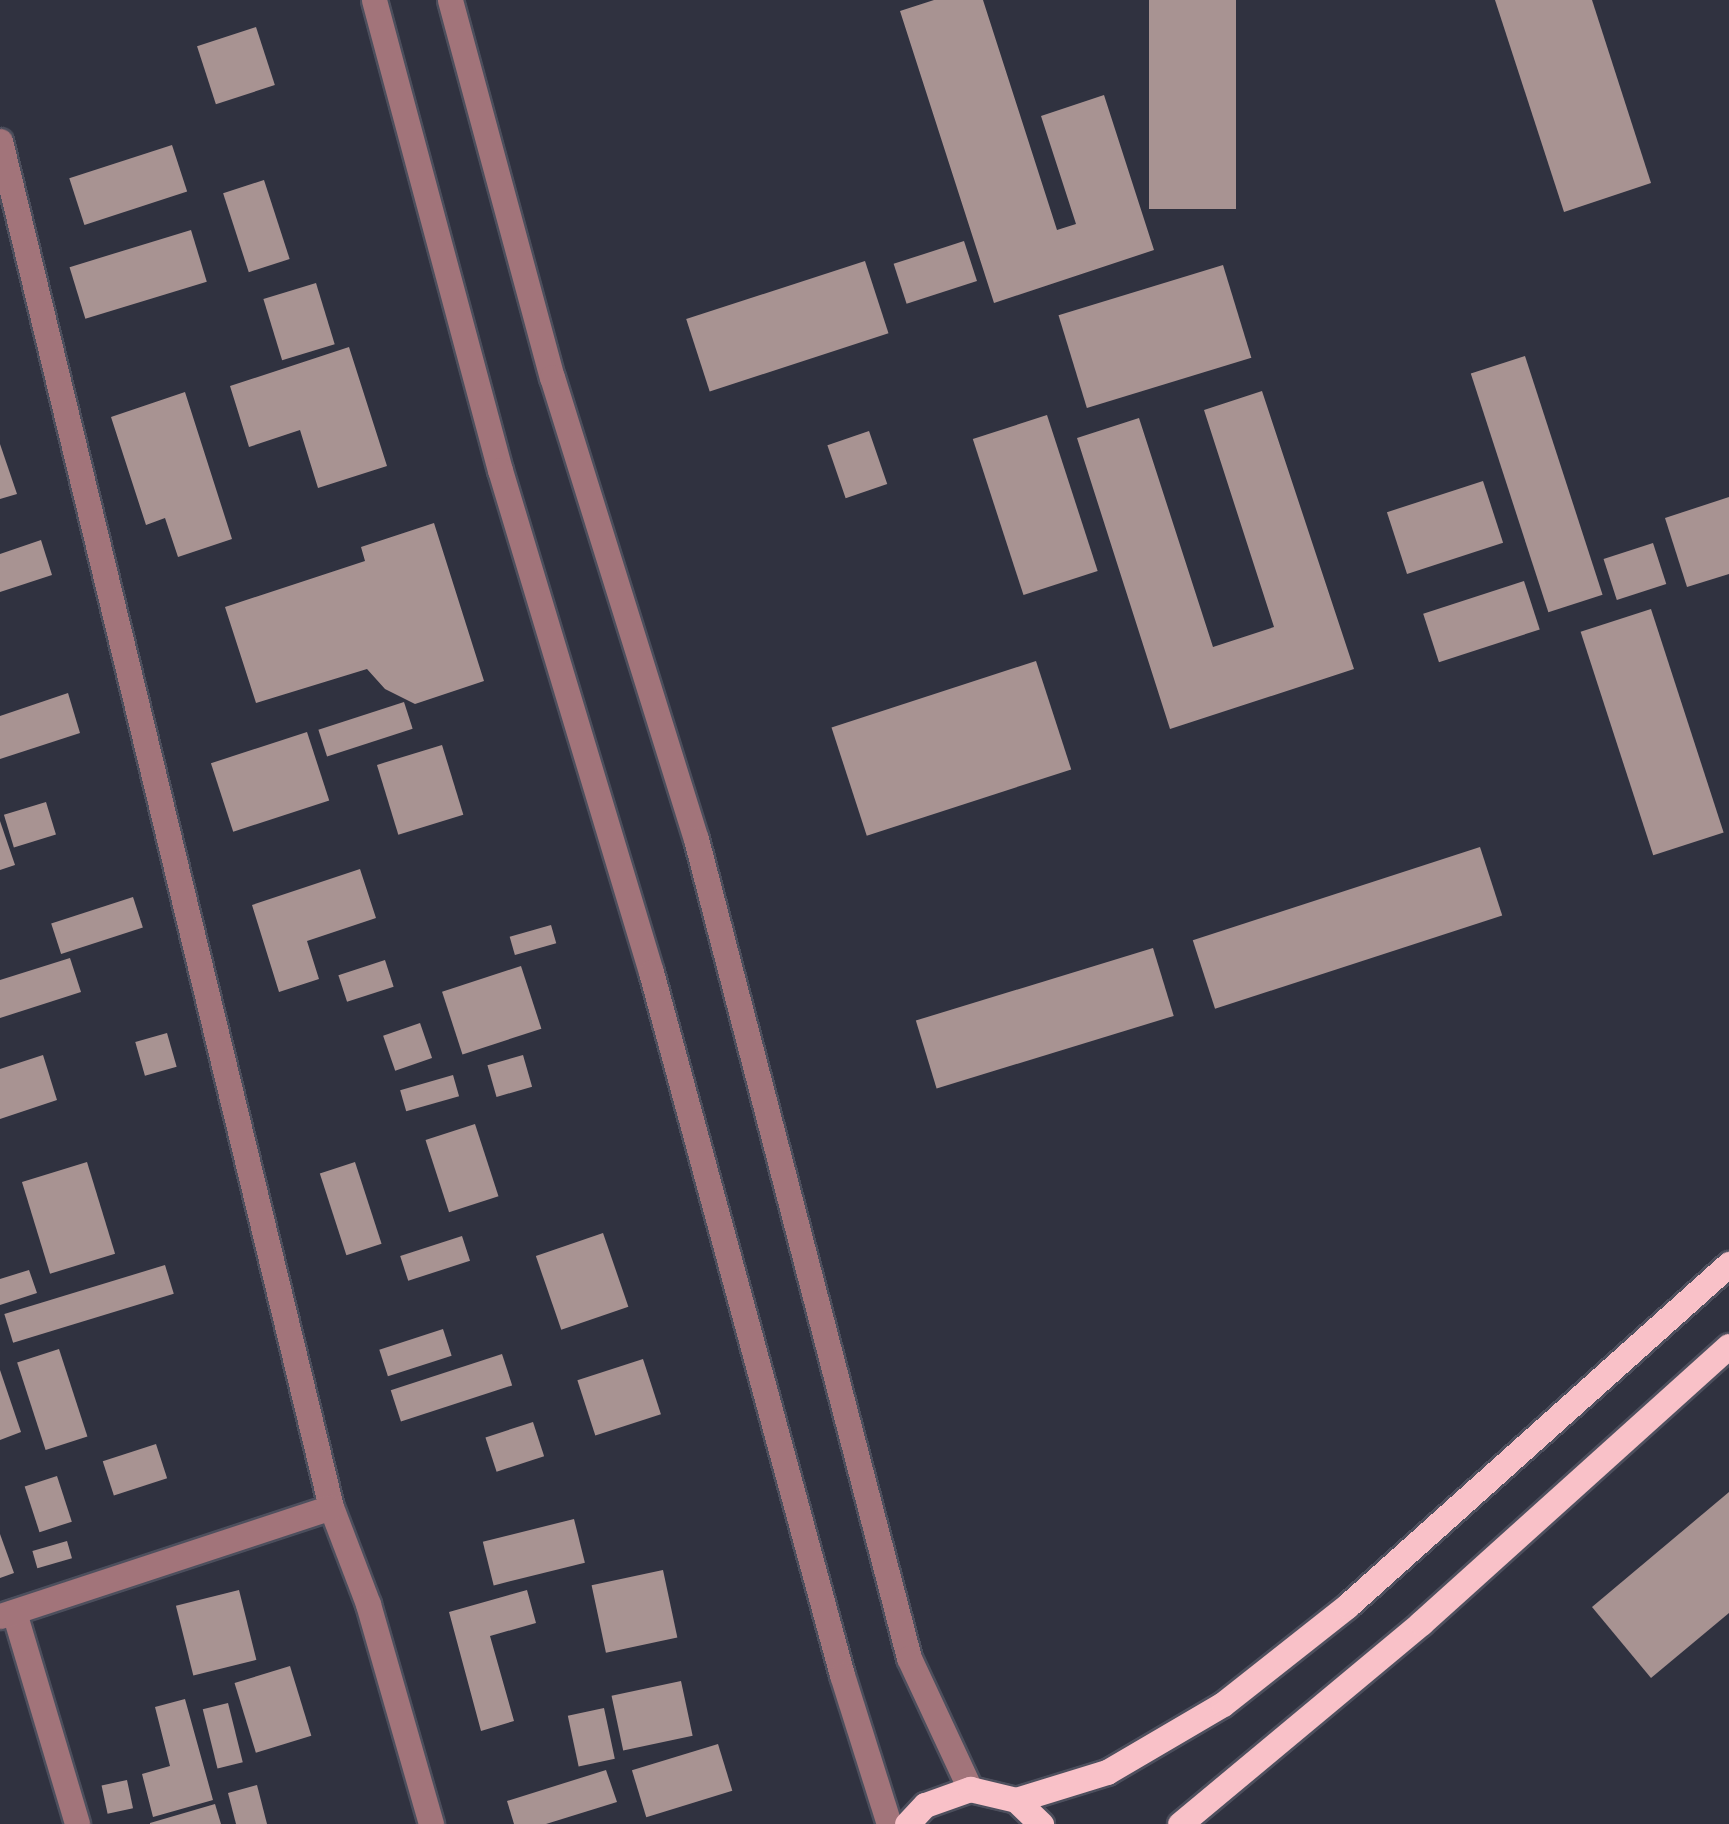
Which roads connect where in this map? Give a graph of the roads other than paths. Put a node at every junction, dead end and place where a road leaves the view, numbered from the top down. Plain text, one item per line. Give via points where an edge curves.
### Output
1 (374, 0) edge
2 (450, 0) edge
3 (0, 141) edge
4 (1729, 1264) edge
5 (1729, 1346) edge
6 (331, 1507) junction
7 (7, 1614) edge
8 (970, 1789) junction
9 (1016, 1800) junction
10 (77, 1824) edge
11 (431, 1824) edge
12 (890, 1824) edge
13 (906, 1824) edge
14 (1041, 1824) edge
15 (1180, 1824) edge

1 - 12 street via 500,470 651,972 836,1656
2 - 8 street via 552,377 696,838 909,1658
3 - 6 street
4 - 9 main road via 1346,1606 1222,1704 1107,1772
5 - 15 main road via 1421,1623
6 - 7 street
6 - 11 street via 368,1604
7 - 10 street
8 - 9 main road
8 - 13 main road via 936,1799
9 - 14 main road

